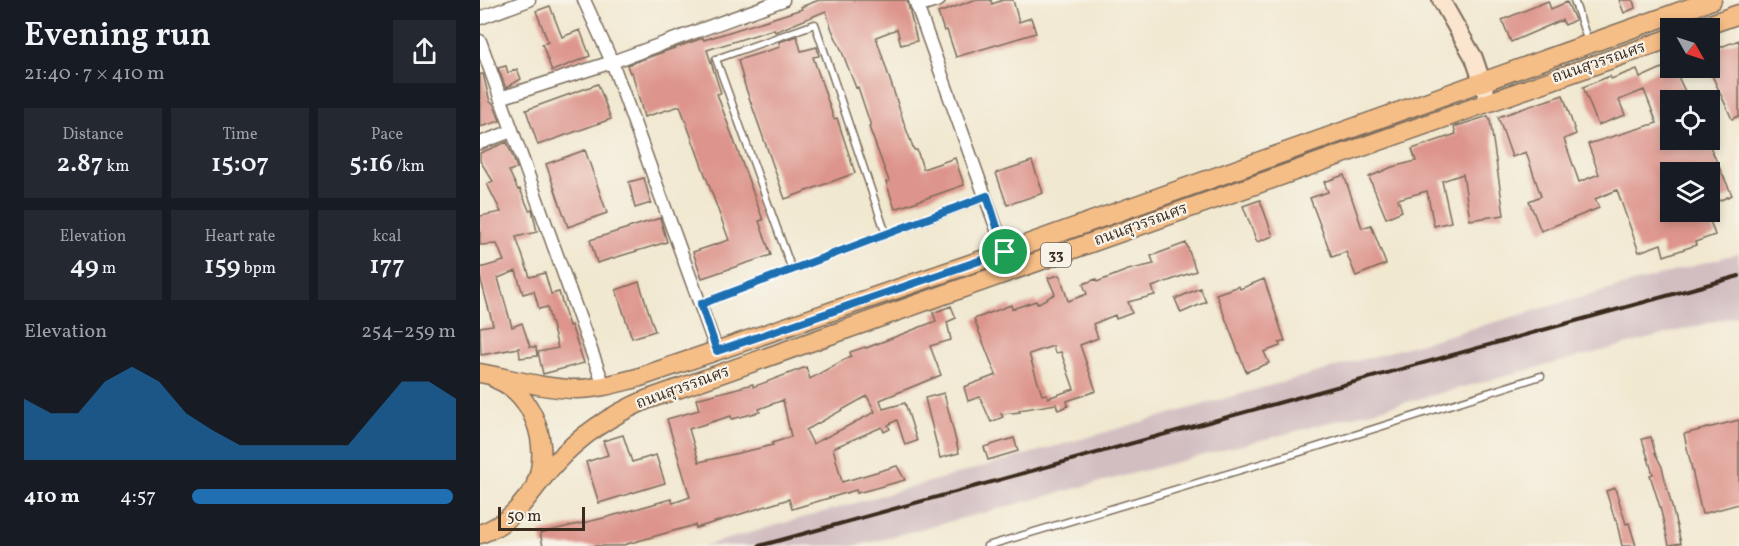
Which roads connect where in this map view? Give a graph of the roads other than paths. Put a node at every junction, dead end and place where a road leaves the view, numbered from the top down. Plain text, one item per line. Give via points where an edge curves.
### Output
1 (529, 0) edge
2 (584, 0) edge
3 (783, 0) edge
4 (939, 0) edge
5 (1441, 0) edge
6 (1574, 0) edge
7 (1712, 0) edge
8 (916, 4) edge
9 (1739, 14) edge
10 (480, 18) edge
11 (1720, 21) edge
12 (480, 41) edge
13 (1660, 42) edge
14 (1589, 44) junction
15 (612, 62) junction
16 (1482, 81) junction
17 (500, 98) junction
18 (1490, 102) junction
19 (512, 131) junction
20 (480, 143) edge
21 (987, 196) junction
22 (886, 234) junction
23 (1005, 252) junction
24 (792, 270) junction
25 (701, 304) junction
26 (717, 351) junction
27 (480, 373) edge
28 (1541, 376) dead end
29 (604, 386) junction
30 (532, 491) junction
31 (480, 534) edge
32 (987, 546) edge

1 - 10 street
2 - 15 street
3 - 15 street
4 - 8 street
5 - 16 main road via 1474,58
6 - 14 lane
7 - 14 main road, ถนนสุวรรณศร / 33
8 - 21 street
9 - 11 main road
12 - 17 street
13 - 18 main road, ถนนสุวรรณศร / 33
14 - 16 main road, ถนนสุวรรณศร / 33
15 - 17 street
15 - 25 street
16 - 18 main road
16 - 23 main road, ถนนสุวรรณศร / 33
17 - 19 street
18 - 30 main road, ถนนสุวรรณศร / 33 via 646,400 614,415 578,440
19 - 20 street
19 - 29 street
21 - 22 lane
21 - 23 street
22 - 24 lane
22 - 24 lane via 815,24 716,59
23 - 26 main road, ถนนสุวรรณศร / 33
24 - 25 lane
25 - 26 street
26 - 29 main road, ถนนสุวรรณศร / 33
27 - 29 main road, ถนนสุวรรณศร / 33 via 553,388
27 - 30 main road via 514,391 537,424 542,450
28 - 32 lane
30 - 31 main road, ถนนสุวรรณศร / 33 via 518,512

